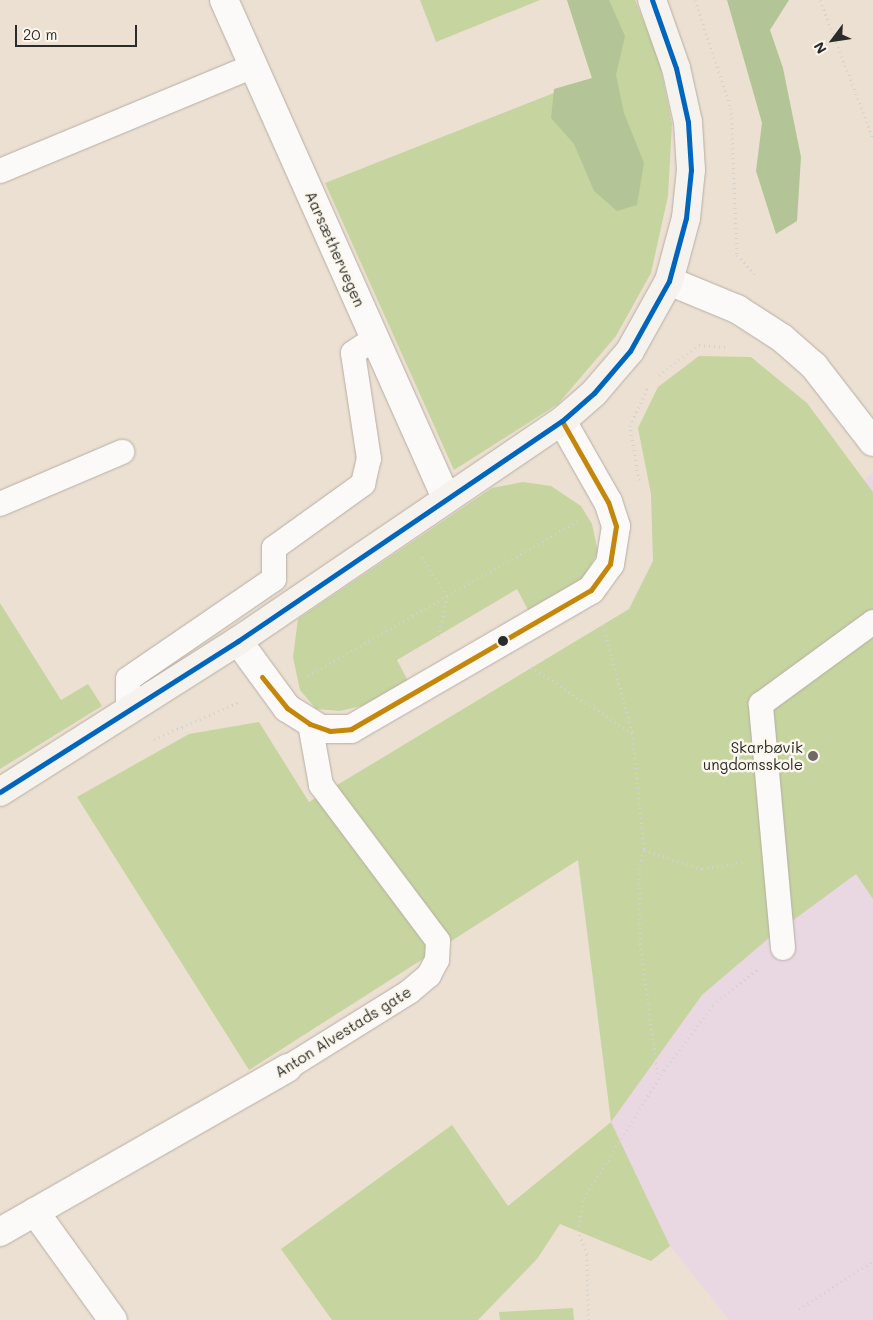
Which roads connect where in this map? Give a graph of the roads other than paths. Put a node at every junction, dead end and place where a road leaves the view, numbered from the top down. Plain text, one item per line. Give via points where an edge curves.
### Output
1 (224, 0) edge
2 (652, 0) edge
3 (254, 66) junction
4 (0, 171) edge
5 (669, 281) junction
6 (375, 338) junction
7 (562, 421) junction
8 (873, 442) edge
9 (122, 452) dead end
10 (446, 498) junction
11 (0, 504) edge
12 (873, 622) edge
13 (238, 641) junction
14 (128, 713) junction
15 (310, 724) junction
16 (0, 792) edge
17 (784, 948) road end
18 (287, 1068) joint
19 (35, 1212) junction
20 (0, 1232) edge
21 (113, 1320) edge

1 - 3 street, Aarsæthervegen
2 - 5 main road via 676,68 688,122 691,170 686,218
3 - 4 lane
3 - 6 street, Aarsæthervegen
5 - 7 main road via 630,351 594,393
5 - 8 street via 736,309 814,366
6 - 10 street, Aarsæthervegen
6 - 14 lane via 353,353 370,459 363,484 274,548 274,579 128,679
7 - 10 main road
7 - 15 street via 608,502 616,526 616,548 599,582 560,611 351,729 330,731
9 - 11 lane
10 - 13 main road
12 - 17 lane via 761,704
13 - 14 main road
13 - 15 street via 271,690
14 - 16 main road
15 - 18 lane, Anton Alvestads gate via 321,785 438,941 437,960 429,976 409,992
18 - 19 street, Anton Alvestads gate via 116,1170
19 - 20 street, Anton Alvestads gate
19 - 21 street

